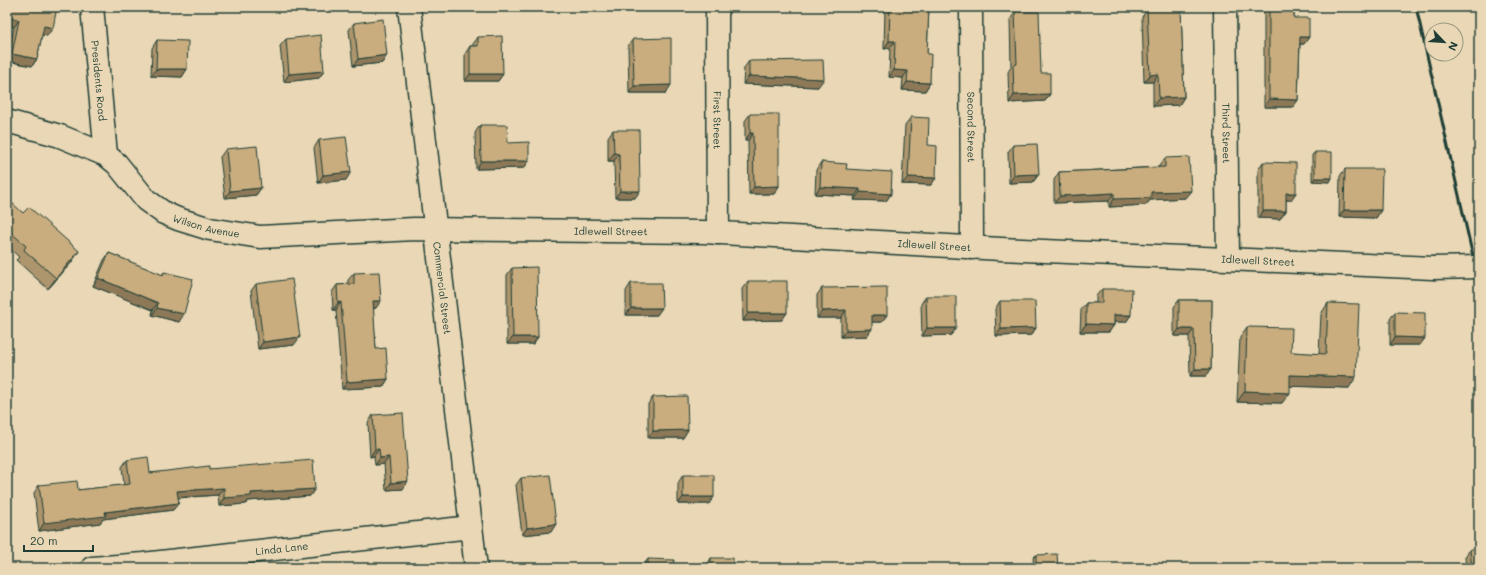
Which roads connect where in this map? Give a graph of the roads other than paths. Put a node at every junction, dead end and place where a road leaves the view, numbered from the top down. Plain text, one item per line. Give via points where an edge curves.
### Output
1 (92, 7) edge
2 (409, 7) edge
3 (718, 7) edge
4 (971, 7) edge
5 (1225, 7) edge
6 (7, 121) edge
7 (106, 155) junction
8 (436, 229) junction
9 (718, 233) junction
10 (972, 248) junction
11 (1228, 258) junction
12 (1479, 267) edge
13 (471, 527) junction
14 (92, 568) edge
15 (476, 568) edge

1 - 7 street, Presidents Road
2 - 8 street, Commercial Street
3 - 9 street, First Street
4 - 10 street, Second Street
5 - 11 street, Third Street
6 - 7 street, Wilson Avenue via 60,136
7 - 8 street, Wilson Avenue via 117,164 146,200 164,213 210,229 260,237
8 - 9 street, Idlewell Street
8 - 13 street, Commercial Street
9 - 10 street, Idlewell Street
10 - 11 street, Idlewell Street
11 - 12 street, Idlewell Street, bridge via 1433,268
13 - 14 street, Linda Lane
13 - 15 street, Commercial Street

